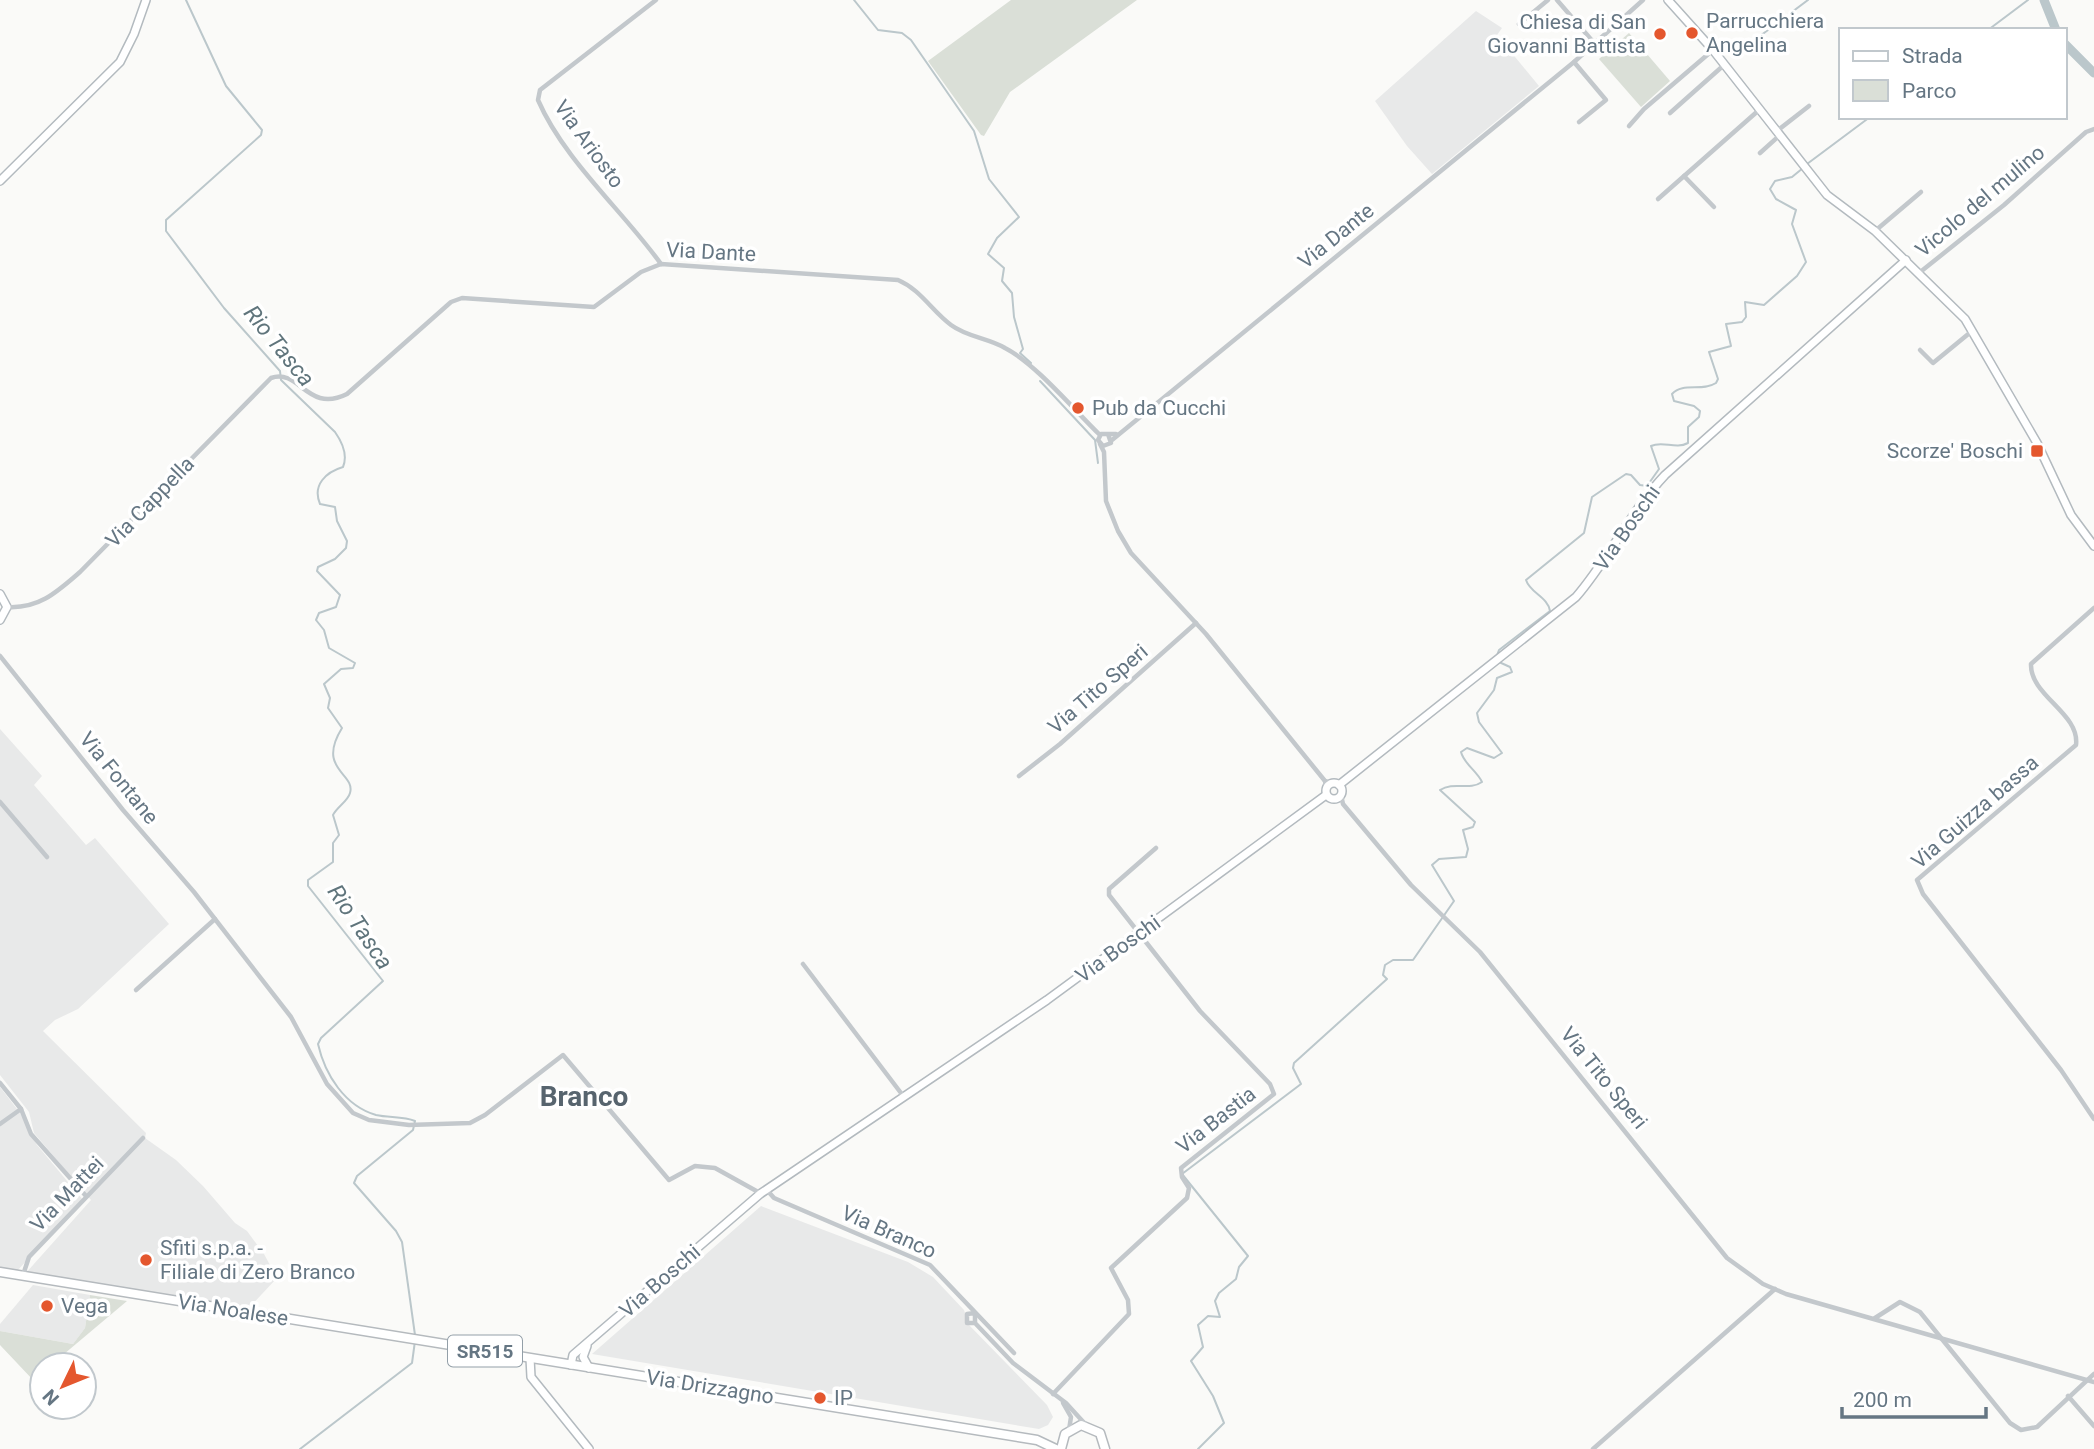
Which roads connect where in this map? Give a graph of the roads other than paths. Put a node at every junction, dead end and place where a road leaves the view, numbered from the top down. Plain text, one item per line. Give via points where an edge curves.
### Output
1 (146, 0) edge
2 (656, 0) edge
3 (1548, 0) edge
4 (1557, 0) edge
5 (1643, 0) edge
6 (1668, 0) edge
7 (1519, 24) dead end
8 (1595, 44) junction
9 (1713, 50) junction
10 (1574, 62) junction
11 (1724, 65) junction
12 (1809, 106) dead end
13 (1759, 110) junction
14 (1670, 113) dead end
15 (1579, 122) dead end
16 (1629, 126) dead end
17 (2094, 129) edge
18 (1778, 134) junction
19 (1760, 153) dead end
20 (1684, 176) junction
21 (0, 181) edge
22 (1922, 192) dead end
23 (1658, 199) dead end
24 (1714, 207) dead end
25 (1875, 231) junction
26 (1906, 260) junction
27 (661, 264) junction
28 (1919, 273) junction
29 (1972, 330) junction
30 (1920, 350) dead end
31 (281, 377) joint
32 (1108, 433) junction
33 (1100, 435) junction
34 (1117, 435) junction
35 (1110, 442) junction
36 (1100, 444) junction
37 (1104, 452) junction
38 (2094, 545) edge
39 (0, 594) edge
40 (7, 607) junction
41 (2094, 608) edge
42 (0, 620) edge
43 (1196, 623) junction
44 (0, 656) edge
45 (5, 664) junction
46 (0, 669) edge
47 (1019, 776) dead end
48 (1329, 786) junction
49 (1340, 800) junction
50 (0, 802) edge
51 (1156, 848) dead end
52 (47, 858) dead end
53 (215, 919) junction
54 (1138, 935) junction
55 (803, 964) dead end
56 (136, 990) dead end
57 (304, 1036) joint
58 (0, 1083) edge
59 (905, 1097) junction
60 (20, 1109) junction
61 (2094, 1119) edge
62 (0, 1124) edge
63 (143, 1138) dead end
64 (763, 1191) junction
65 (86, 1196) junction
66 (0, 1272) edge
67 (23, 1276) junction
68 (1775, 1289) junction
69 (1874, 1319) junction
70 (975, 1323) dead end
71 (383, 1334) joint
72 (1941, 1338) junction
73 (585, 1349) junction
74 (1014, 1353) dead end
75 (573, 1355) junction
76 (530, 1358) junction
77 (552, 1362) junction
78 (570, 1365) junction
79 (589, 1368) junction
80 (2094, 1374) edge
81 (2088, 1380) junction
82 (2094, 1382) edge
83 (1053, 1394) junction
84 (2068, 1396) junction
85 (1061, 1400) junction
86 (1087, 1426) junction
87 (2094, 1426) edge
88 (1067, 1432) junction
89 (1037, 1440) junction
90 (1104, 1444) edge
91 (589, 1449) edge
92 (1058, 1449) edge
93 (1114, 1449) edge
94 (1593, 1449) edge

1 - 21 street via 120,62
2 - 27 street, Via Ariosto via 573,62 540,90 538,100 583,170 635,227
3 - 7 street
4 - 8 street
5 - 8 street, Via Dante
6 - 9 street
8 - 10 street, Via Dante
9 - 11 street
9 - 16 street
10 - 15 street via 1606,100
10 - 34 street, Via Dante
11 - 13 street
11 - 14 street
12 - 18 street
13 - 18 street
13 - 20 street
17 - 28 street, Vicolo del mulino
18 - 19 street
18 - 25 street via 1835,203
20 - 23 street
20 - 24 street
22 - 25 street
25 - 26 street
26 - 28 street
26 - 48 street, Via Boschi via 1665,475 1576,597 1503,658
27 - 31 street, Via Dante via 641,272 594,307 461,298 451,302 347,394 334,400 313,397
27 - 33 street, Via Dante via 898,279 913,286 955,328 1021,358
28 - 29 street via 1956,307
29 - 30 street via 1933,363
29 - 38 street via 2037,443 2071,515
31 - 40 street, Via Cappella via 268,380 61,589 32,606
32 - 33 street
32 - 34 street
32 - 35 street
33 - 36 street
34 - 35 street, Via Dante
35 - 36 street
35 - 37 street
36 - 37 street
37 - 43 street via 1107,501 1118,531 1146,570
39 - 40 street
40 - 42 street
41 - 61 street, Via Guizza bassa via 2031,664 2033,677 2074,729 2076,745 1917,880 1923,894
43 - 47 street, Via Tito Speri
43 - 48 street
44 - 45 street, Via Fontane
45 - 46 street
45 - 53 street, Via Fontane
48 - 49 street
48 - 49 street
48 - 54 street, Via Boschi
49 - 68 street, Via Tito Speri via 1411,885 1480,952 1727,1258
50 - 52 street
51 - 54 street via 1109,890
53 - 56 street
53 - 57 street, Via Fontane
54 - 59 street, Via Boschi
54 - 83 street, Via Bastia via 1274,1094 1181,1168 1189,1188 1187,1198 1111,1268 1128,1300 1129,1314
55 - 59 street
57 - 64 street, Via Branco via 327,1084 353,1113 369,1120 420,1126 455,1126 478,1120 563,1055 669,1180 695,1166 715,1168
58 - 60 street
59 - 64 street, Via Boschi
60 - 62 street
60 - 65 street via 32,1134
63 - 65 street, Via Mattei
64 - 73 street, Via Boschi
64 - 74 street, Via Branco via 930,1265
65 - 67 street, Via Mattei via 29,1256
66 - 67 main road, Via Noalese / SR515
67 - 71 main road, Via Noalese / SR515
68 - 69 street, Via Tito Speri
68 - 94 street
69 - 72 street, Via Tito Speri
69 - 72 street via 1900,1302 1909,1304
70 - 83 street via 1020,1370
71 - 76 main road, Via Drizzagno / SR515
72 - 81 street, Via Tito Speri
72 - 84 street via 2010,1423 2021,1430 2037,1427
73 - 75 street, Via Boschi
73 - 78 street, Via Boschi
73 - 79 street
75 - 77 street, Via Boschi
75 - 78 street
76 - 77 main road, Via Drizzagno / SR515
76 - 91 street via 531,1377
77 - 78 main road, Via Drizzagno / SR515
78 - 79 main road, Via Drizzagno / SR515
79 - 89 main road, Via Drizzagno / SR515
80 - 81 street
81 - 82 street, Via Tito Speri
81 - 84 street
83 - 85 street
84 - 87 street
85 - 86 street
85 - 88 street via 1071,1417
86 - 88 main road, Via Drizzagno
86 - 90 main road via 1100,1433
88 - 89 main road, Via Drizzagno
88 - 92 main road
89 - 92 main road, Via Drizzagno
90 - 93 main road

